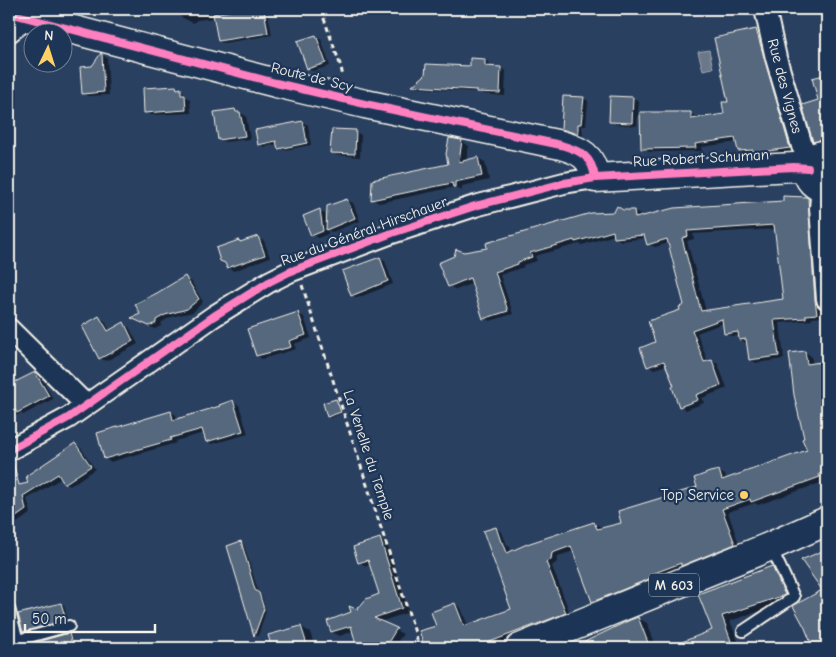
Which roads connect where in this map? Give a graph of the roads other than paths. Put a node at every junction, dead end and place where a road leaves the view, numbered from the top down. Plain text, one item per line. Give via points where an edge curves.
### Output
1 (765, 9) edge
2 (13, 21) edge
3 (819, 172) edge
4 (595, 178) junction
5 (827, 299) edge
6 (9, 329) edge
7 (86, 405) junction
8 (9, 450) edge
9 (827, 521) edge
10 (771, 546) junction
11 (9, 608) edge
12 (69, 626) dead end
13 (743, 631) dead end
14 (19, 644) edge
15 (520, 648) edge

1 - 3 street, Rue des Vignes via 802,146
2 - 4 street, Route de Scy via 348,100 568,147 588,159 594,167
3 - 4 street, Rue Robert Schuman via 794,167
3 - 5 street
4 - 7 street, Rue du Général Hirschauer via 476,206 392,232 297,269 214,316
6 - 7 street
7 - 8 street, Rue du Général Hirschauer
9 - 10 street, M 603
10 - 13 lane via 794,597
10 - 15 street, M 603
11 - 14 lane
12 - 14 lane

